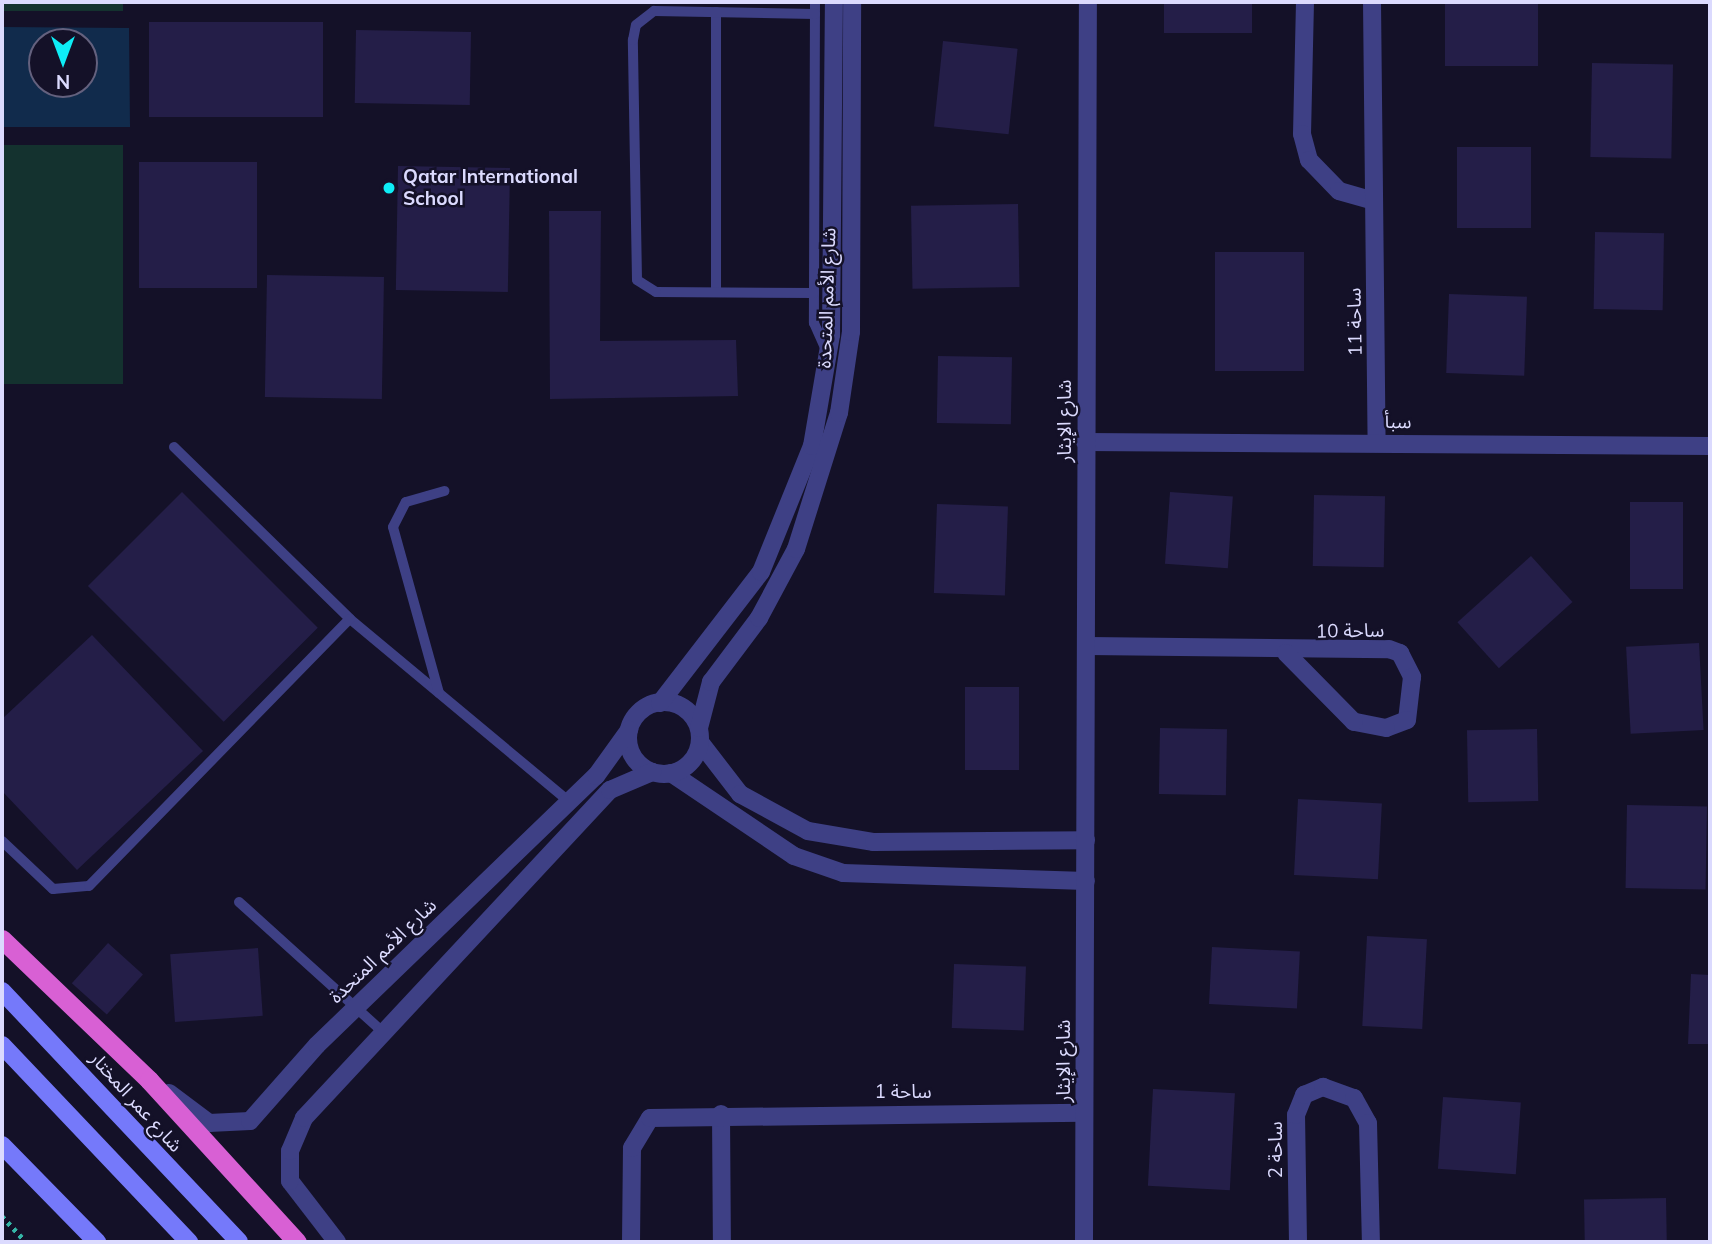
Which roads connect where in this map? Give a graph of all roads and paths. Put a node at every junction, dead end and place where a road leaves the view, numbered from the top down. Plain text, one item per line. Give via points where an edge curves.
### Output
1 (815, 2) edge
2 (834, 2) edge
3 (852, 2) edge
4 (1088, 2) edge
5 (1305, 2) edge
6 (1372, 2) edge
7 (716, 12) junction
8 (815, 14) junction
9 (1374, 201) junction
10 (716, 292) junction
11 (814, 293) junction
12 (829, 355) junction
13 (1085, 442) junction
14 (1377, 443) junction
15 (1710, 446) edge
16 (174, 447) dead end
17 (444, 491) dead end
18 (350, 620) junction
19 (1088, 646) junction
20 (1286, 653) junction
21 (439, 693) junction
22 (660, 703) junction
23 (629, 730) junction
24 (699, 735) junction
25 (652, 772) junction
26 (671, 774) junction
27 (570, 802) junction
28 (2, 841) edge
29 (1086, 841) junction
30 (1086, 881) junction
31 (239, 902) dead end
32 (2, 939) edge
33 (2, 991) edge
34 (356, 1007) junction
35 (382, 1031) junction
36 (2, 1045) edge
37 (149, 1080) junction
38 (1084, 1113) junction
39 (721, 1114) junction
40 (2, 1145) edge
41 (2, 1216) edge
42 (26, 1242) edge
43 (97, 1242) edge
44 (189, 1242) edge
45 (239, 1242) edge
46 (297, 1242) edge
47 (337, 1242) edge
48 (631, 1242) edge
49 (722, 1242) edge
50 (1084, 1242) edge
51 (1298, 1242) edge
52 (1371, 1242) edge

1 - 8 lane
2 - 12 street, شارع الأمم المتحدة
3 - 24 street, شارع الأمم المتحدة via 851,332 839,413 796,549 759,618 711,682
4 - 13 street, شارع الإيثار
5 - 9 street via 1302,134 1309,160 1339,191
6 - 9 street, ساحة 11
7 - 8 lane
7 - 10 lane
7 - 10 lane via 646,14 633,40 634,273 656,292
8 - 11 lane
9 - 14 street, ساحة 11
10 - 11 lane
11 - 12 lane via 815,331
12 - 22 street, شارع الأمم المتحدة via 812,446 779,538 740,607
13 - 14 street, سبأ
13 - 19 street, شارع الإيثار
14 - 15 street, سبأ
16 - 18 lane
17 - 21 lane via 407,502 393,527
18 - 21 lane
18 - 28 lane via 89,886 53,889
19 - 20 street, ساحة 10
19 - 29 street, شارع الإيثار
20 - 20 street, ساحة 10 via 1401,653 1412,677 1407,720 1386,728 1354,722
21 - 27 lane
22 - 23 street via 640,711
22 - 24 street via 680,706
23 - 25 street via 634,759
23 - 27 street, شارع الأمم المتحدة
24 - 26 street via 688,766
24 - 29 street via 740,794 808,831 874,842
25 - 26 street
25 - 35 street via 610,790
26 - 30 street via 794,856 844,873
27 - 34 street, شارع الأمم المتحدة
29 - 30 street, شارع الإيثار
30 - 38 street, شارع الإيثار
31 - 34 lane
32 - 37 highway
33 - 45 main road, شارع عمر المختار
34 - 35 lane
34 - 37 street, شارع الأمم المتحدة via 264,1109 237,1126 209,1123
35 - 47 street via 304,1118 289,1152 297,1196
36 - 44 main road
37 - 46 highway
38 - 39 street, ساحة 1
38 - 50 street, شارع الإيثار
39 - 48 street, ساحة 1 via 650,1118 637,1132 630,1164
39 - 49 street
40 - 43 main road
41 - 42 path
51 - 52 street, ساحة 2 via 1296,1115 1304,1095 1323,1087 1354,1098 1368,1123

